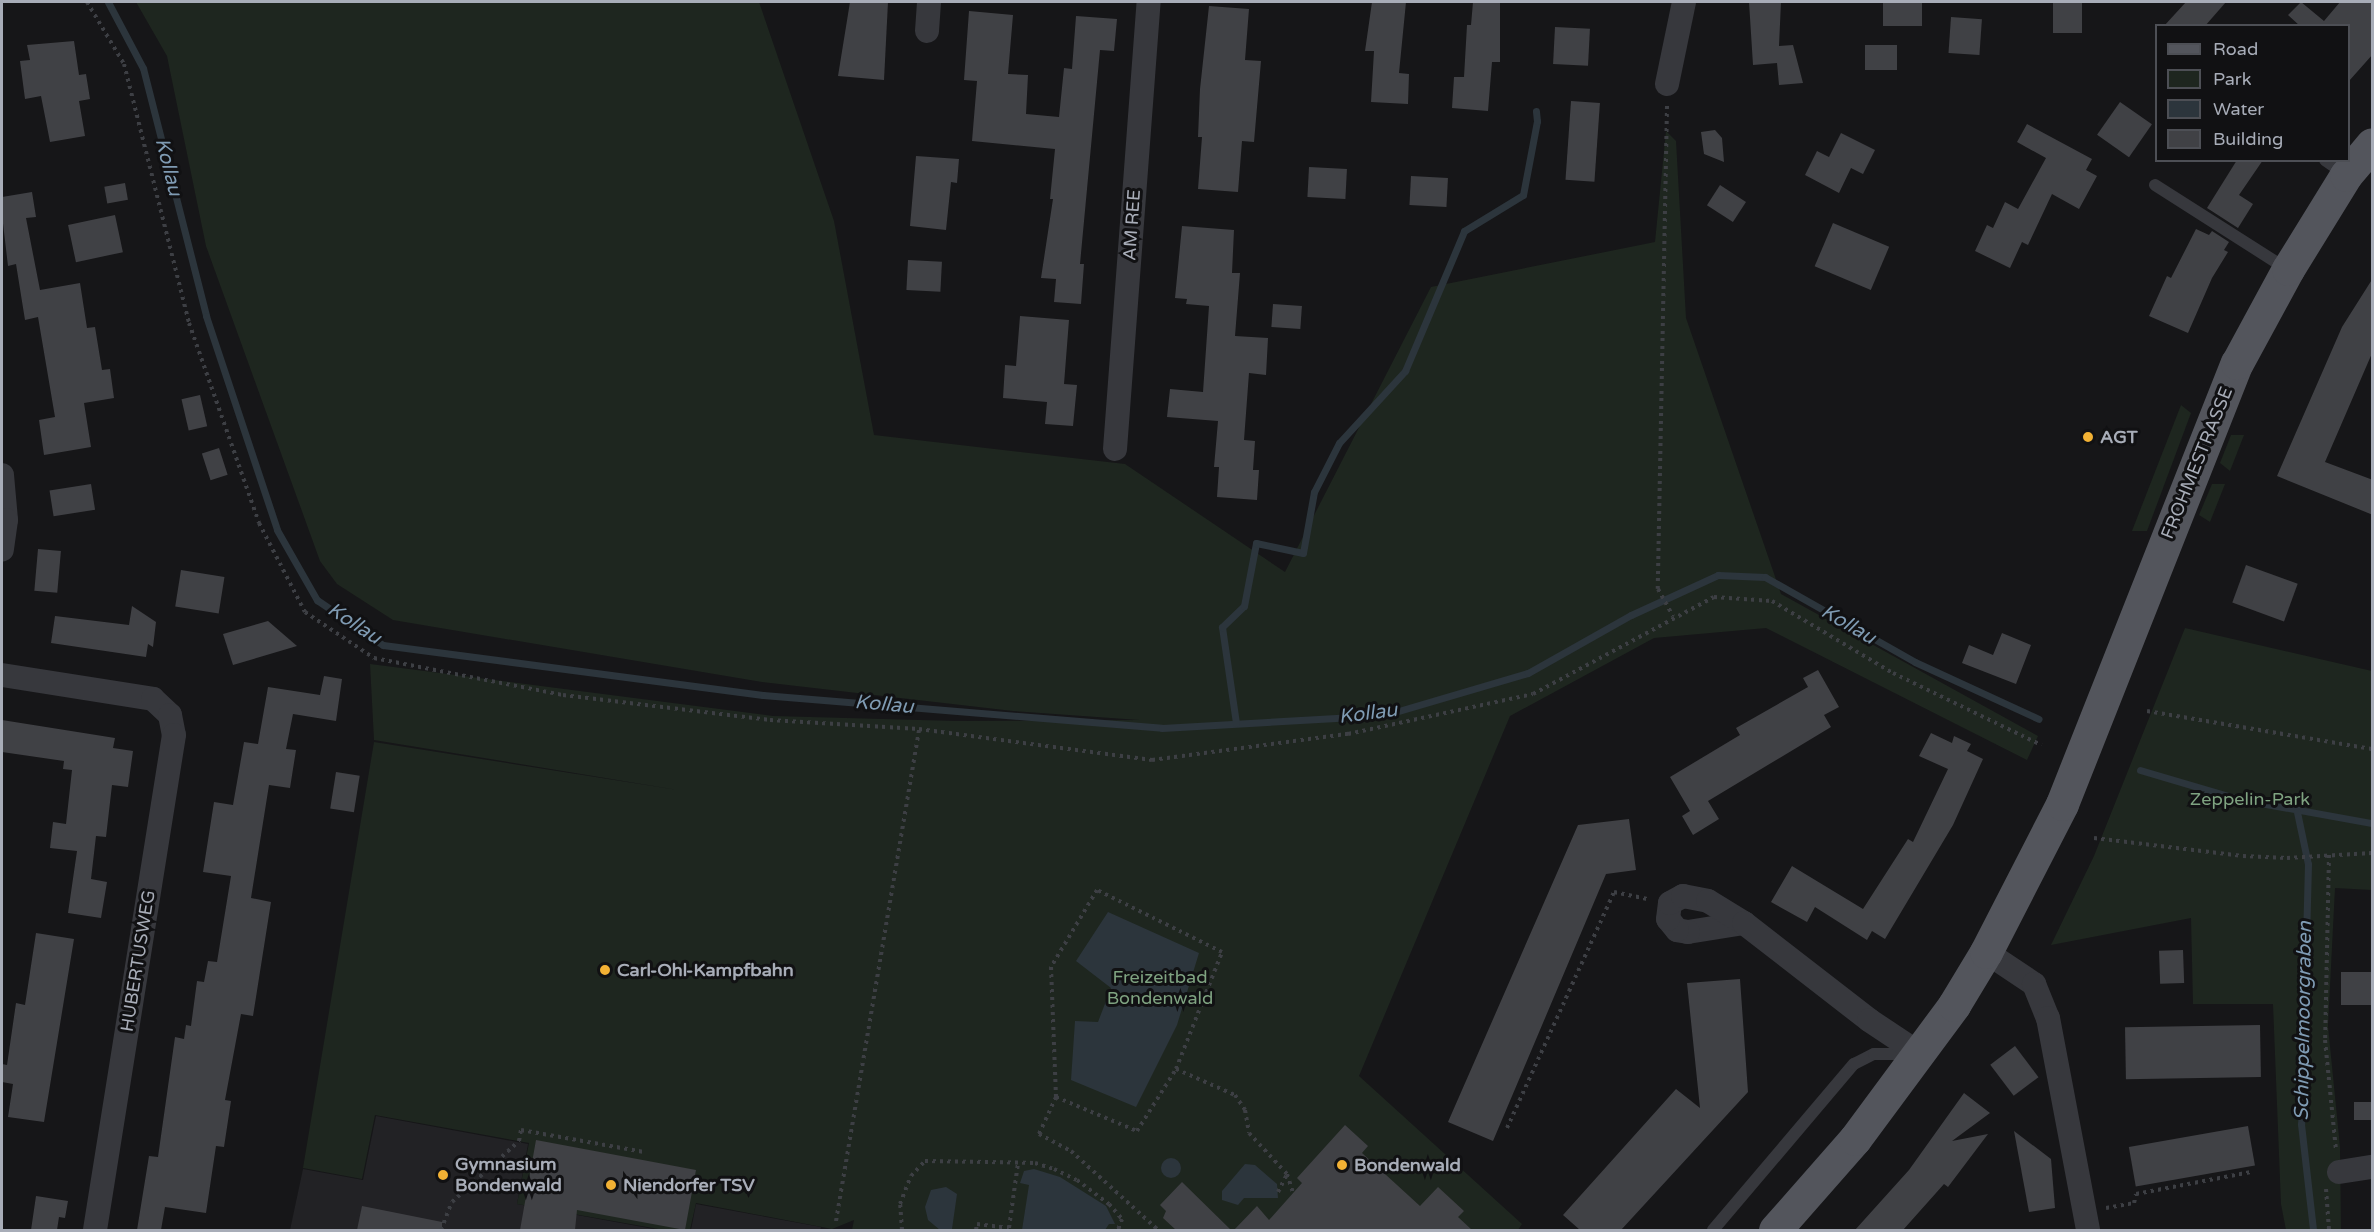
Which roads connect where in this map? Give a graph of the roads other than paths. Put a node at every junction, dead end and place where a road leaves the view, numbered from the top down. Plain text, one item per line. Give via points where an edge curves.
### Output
1 (929, 2) edge
2 (1149, 2) edge
3 (1684, 2) edge
4 (927, 31) dead end
5 (1667, 84) road end
6 (2373, 144) edge
7 (2350, 159) edge
8 (2336, 168) edge
9 (2155, 185) dead end
10 (2288, 269) junction
11 (1115, 449) dead end
12 (2, 475) edge
13 (2, 550) edge
14 (2, 675) edge
15 (1744, 923) junction
16 (1986, 952) junction
17 (1920, 1054) junction
18 (2373, 1167) edge
19 (2339, 1172) road end
20 (2086, 1221) edge
21 (95, 1230) edge
22 (1713, 1230) edge
23 (1775, 1230) edge

1 - 4 street
2 - 11 street, AM REE
3 - 5 street
6 - 7 main road, FROHMESTRASSE
8 - 10 main road, FROHMESTRASSE
9 - 10 lane
10 - 16 main road, FROHMESTRASSE via 2220,402 2062,804
12 - 13 street via 6,520
14 - 21 street, HUBERTUSWEG via 153,699 170,715 174,735
15 - 15 street via 1708,901 1683,896 1670,903 1668,919 1677,930 1688,932
15 - 17 street via 1869,1020
16 - 17 main road, FROHMESTRASSE
16 - 20 street via 2034,984 2048,1018
17 - 22 lane via 1874,1054 1854,1065
17 - 23 main road, FROHMESTRASSE via 1855,1139
18 - 19 street

